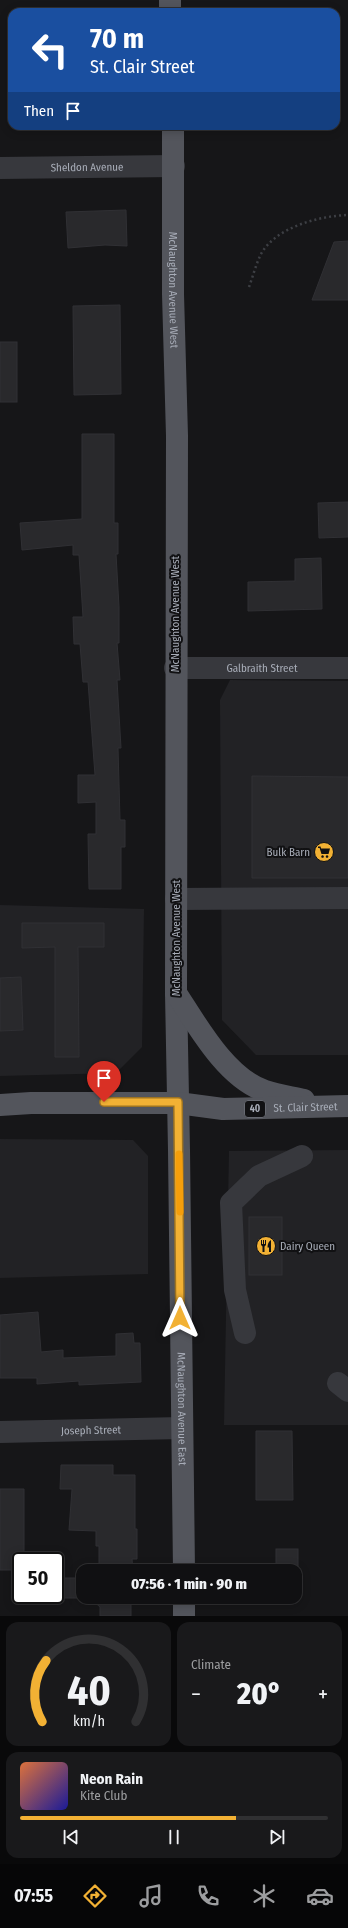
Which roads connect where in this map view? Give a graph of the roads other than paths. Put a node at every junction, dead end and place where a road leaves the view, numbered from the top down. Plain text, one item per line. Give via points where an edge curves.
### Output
1 (173, 130) edge
2 (174, 166) junction
3 (0, 168) edge
4 (175, 668) junction
5 (348, 668) edge
6 (348, 898) edge
7 (176, 899) junction
8 (176, 993) junction
9 (178, 1102) junction
10 (0, 1105) edge
11 (340, 1106) edge
12 (302, 1156) dead end
13 (245, 1333) dead end
14 (181, 1428) junction
15 (0, 1432) edge
16 (184, 1564) edge
17 (184, 1604) edge
18 (184, 1616) edge

1 - 2 main road, McNaughton Avenue West
2 - 3 street, Sheldon Avenue
2 - 4 main road, McNaughton Avenue West via 173,294 177,436
4 - 5 street, Galbraith Street
4 - 7 main road, McNaughton Avenue West
6 - 7 street
7 - 8 main road, McNaughton Avenue West
8 - 9 main road, McNaughton Avenue West
8 - 11 main road via 209,1043 235,1073 264,1090
9 - 10 main road, St. Clair Street / 40
9 - 11 main road, St. Clair Street / 40 via 223,1109
9 - 14 main road, McNaughton Avenue East
12 - 13 street via 259,1176 231,1203 234,1290
14 - 15 street, Joseph Street
14 - 16 main road, McNaughton Avenue East
17 - 18 main road

